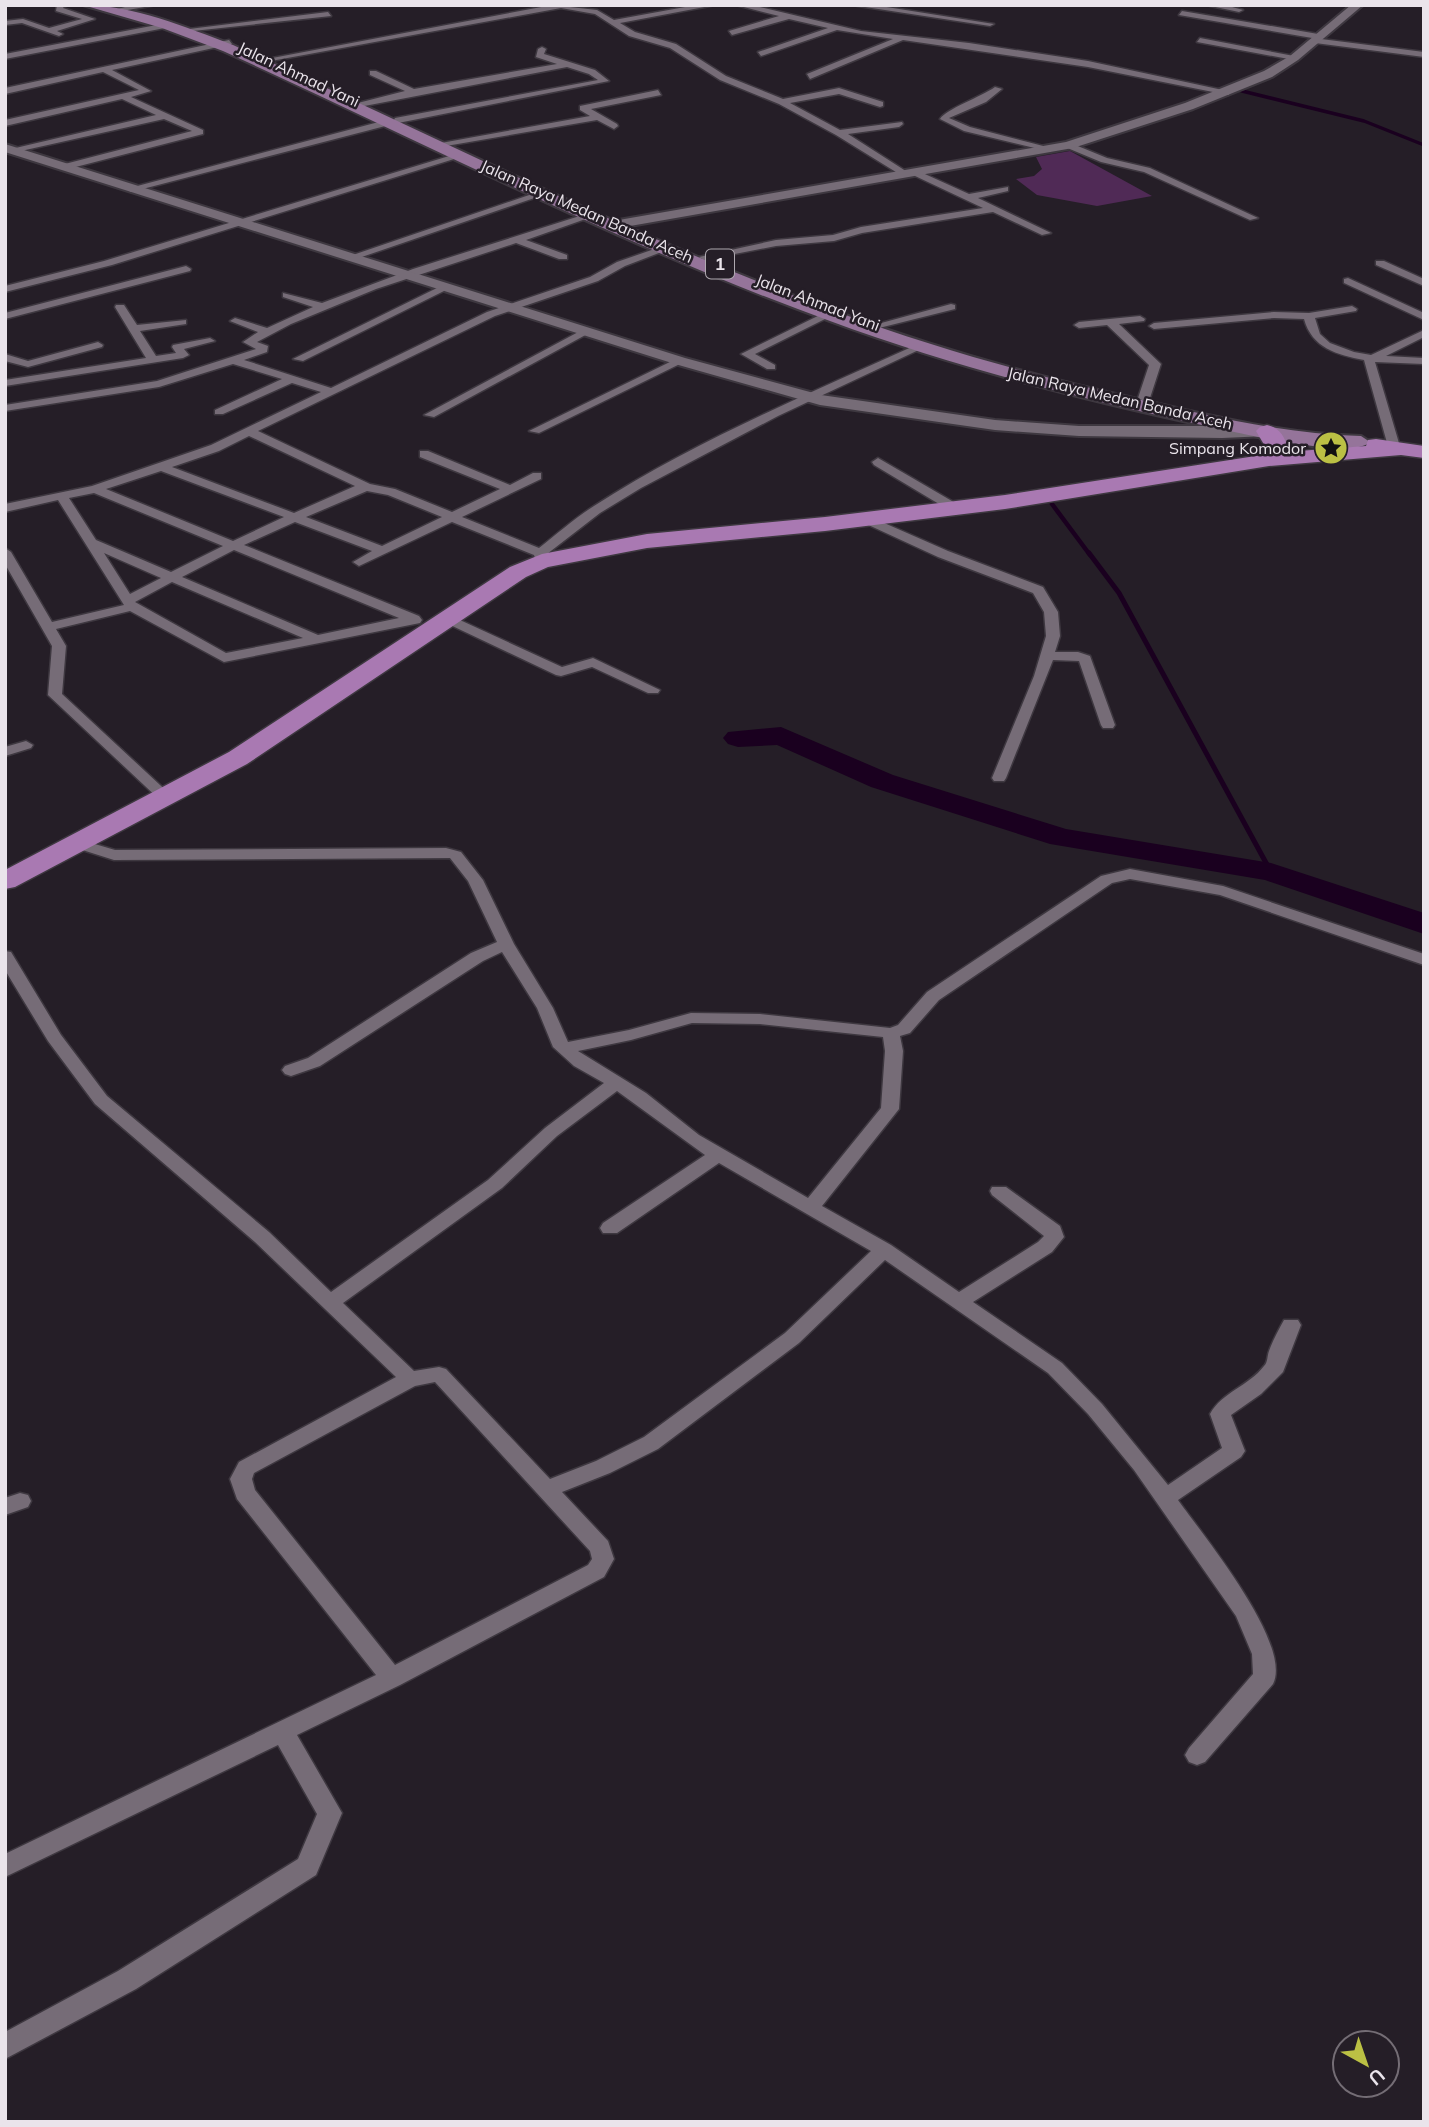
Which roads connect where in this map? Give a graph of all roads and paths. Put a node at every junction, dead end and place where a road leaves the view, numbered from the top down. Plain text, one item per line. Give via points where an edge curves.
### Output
1 (61, 5) edge
2 (152, 5) edge
3 (711, 5) edge
4 (740, 5) edge
5 (856, 5) edge
6 (1210, 5) edge
7 (1359, 5) edge
8 (564, 6) edge
9 (115, 8) edge
10 (90, 12) edge
11 (1182, 13) dead end
12 (1250, 13) dead end
13 (328, 14) dead end
14 (786, 17) junction
15 (614, 22) junction
16 (5, 23) edge
17 (990, 24) dead end
18 (167, 25) junction
19 (835, 28) junction
20 (193, 29) junction
21 (50, 30) junction
22 (732, 33) dead end
23 (1318, 34) junction
24 (903, 38) junction
25 (1200, 40) dead end
26 (78, 42) junction
27 (224, 43) junction
28 (542, 49) dead end
29 (761, 54) dead end
30 (1424, 55) edge
31 (5, 57) edge
32 (1294, 58) junction
33 (271, 60) junction
34 (571, 64) junction
35 (103, 69) junction
36 (373, 72) dead end
37 (810, 76) dead end
38 (998, 89) dead end
39 (1232, 90) junction
40 (5, 91) edge
41 (413, 92) junction
42 (658, 93) dead end
43 (124, 97) junction
44 (782, 102) junction
45 (358, 104) junction
46 (880, 104) dead end
47 (167, 115) junction
48 (598, 117) junction
49 (394, 121) junction
50 (5, 123) edge
51 (899, 124) dead end
52 (614, 126) dead end
53 (839, 133) junction
54 (446, 143) junction
55 (1068, 145) junction
56 (9, 149) edge
57 (1048, 150) junction
58 (462, 155) junction
59 (64, 167) junction
60 (912, 174) junction
61 (131, 189) junction
62 (1005, 189) dead end
63 (544, 193) junction
64 (968, 197) junction
65 (994, 209) junction
66 (592, 215) junction
67 (1253, 218) dead end
68 (240, 223) junction
69 (618, 224) junction
70 (1046, 233) dead end
71 (517, 240) junction
72 (667, 248) junction
73 (564, 257) dead end
74 (704, 257) junction
75 (349, 258) junction
76 (1380, 263) dead end
77 (186, 269) dead end
78 (121, 272) junction
79 (406, 276) junction
80 (1348, 281) dead end
81 (1424, 284) edge
82 (445, 288) junction
83 (5, 289) edge
84 (287, 295) dead end
85 (120, 307) dead end
86 (325, 307) junction
87 (509, 307) junction
88 (951, 307) dead end
89 (1352, 309) dead end
90 (834, 313) junction
91 (5, 316) edge
92 (1309, 316) junction
93 (1424, 317) edge
94 (1140, 319) dead end
95 (235, 321) dead end
96 (182, 322) dead end
97 (1110, 322) junction
98 (879, 325) junction
99 (1079, 325) dead end
100 (1154, 326) dead end
101 (134, 330) junction
102 (268, 332) junction
103 (586, 332) junction
104 (1424, 333) edge
105 (210, 341) dead end
106 (98, 345) dead end
107 (920, 347) junction
108 (5, 357) edge
109 (152, 359) junction
110 (299, 359) dead end
111 (233, 360) junction
112 (1369, 360) junction
113 (680, 361) junction
114 (1424, 361) edge
115 (771, 367) dead end
116 (289, 380) junction
117 (5, 383) edge
118 (333, 392) junction
119 (811, 398) junction
120 (1144, 398) junction
121 (5, 408) edge
122 (219, 412) dead end
123 (430, 415) dead end
124 (1267, 430) junction
125 (535, 431) dead end
126 (250, 432) junction
127 (1361, 442) junction
128 (1395, 450) junction
129 (1424, 452) edge
130 (424, 454) dead end
131 (1269, 460) junction
132 (878, 462) dead end
133 (162, 467) junction
134 (537, 476) dead end
135 (366, 487) junction
136 (95, 489) junction
137 (510, 489) junction
138 (63, 498) junction
139 (953, 507) junction
140 (5, 508) edge
141 (295, 517) junction
142 (452, 517) junction
143 (866, 519) junction
144 (89, 542) junction
145 (234, 545) junction
146 (384, 551) junction
147 (5, 552) edge
148 (541, 557) junction
149 (359, 562) dead end
150 (171, 576) junction
151 (130, 604) junction
152 (414, 619) junction
153 (444, 622) junction
154 (50, 626) junction
155 (317, 639) junction
156 (1047, 656) junction
157 (653, 690) dead end
158 (1108, 725) dead end
159 (26, 745) dead end
160 (5, 752) edge
161 (999, 778) dead end
162 (166, 799) junction
163 (78, 844) junction
164 (5, 881) edge
165 (506, 944) junction
166 (5, 956) edge
167 (1424, 960) edge
168 (891, 1033) junction
169 (565, 1048) junction
170 (291, 1070) dead end
171 (617, 1082) junction
172 (718, 1155) junction
173 (999, 1191) dead end
174 (810, 1208) junction
175 (610, 1228) dead end
176 (884, 1250) junction
177 (960, 1301) junction
178 (329, 1303) junction
179 (1291, 1325) dead end
180 (410, 1379) junction
181 (546, 1489) junction
182 (1165, 1498) junction
183 (392, 1678) junction
184 (282, 1731) junction
185 (1197, 1755) dead end
186 (5, 1866) edge
187 (5, 2046) edge

1 - 10 street via 62,10
2 - 9 street
3 - 15 street
4 - 14 street
5 - 17 street
6 - 12 street
7 - 23 main road
8 - 15 street via 597,12
8 - 33 street
9 - 10 main road, 1
9 - 18 main road, 1
9 - 20 main road, Jalan Ahmad Yani / 1
10 - 21 street
11 - 23 street
13 - 20 street
14 - 19 street
14 - 22 street
15 - 44 street via 632,34 673,46 733,83
16 - 21 street via 23,21
18 - 26 street
18 - 27 main road, 1
19 - 24 street
19 - 29 street
20 - 27 main road, Jalan Ahmad Yani / 1
21 - 26 street
23 - 30 street via 1394,56
23 - 32 main road
24 - 37 street
24 - 39 street via 1100,65
25 - 32 street
26 - 31 street
27 - 33 main road, Jalan Ahmad Yani / 1
27 - 35 street
27 - 45 main road, 1
28 - 34 street via 538,55
32 - 39 main road
33 - 45 main road, Jalan Ahmad Yani / 1
34 - 41 street
34 - 49 street via 605,81
35 - 40 street
35 - 43 street via 147,90
36 - 41 street
38 - 57 street via 944,119 961,128
39 - 55 main road
41 - 45 street
42 - 48 street via 583,108
43 - 47 street
43 - 50 street
44 - 46 street via 839,91
44 - 53 street
45 - 49 main road, Jalan Ahmad Yani / 1
47 - 56 street
47 - 59 street via 200,132
48 - 52 street
48 - 54 street
49 - 54 main road, Jalan Ahmad Yani / 1
49 - 58 main road, Jalan Raya Medan Banda Aceh / 1
49 - 61 street
51 - 53 street
53 - 60 street
54 - 69 main road, Jalan Ahmad Yani / 1
55 - 57 main road
55 - 67 street via 1147,170
56 - 59 main road
57 - 60 main road
58 - 63 main road, Jalan Raya Medan Banda Aceh / 1
58 - 68 street
59 - 61 main road
60 - 64 street
60 - 69 main road
61 - 68 main road
62 - 64 street
63 - 66 main road, Jalan Raya Medan Banda Aceh / 1
63 - 75 street
64 - 65 street
65 - 70 street
65 - 74 street
66 - 69 main road, Jalan Raya Medan Banda Aceh / 1
66 - 71 street
68 - 75 main road
68 - 78 street
69 - 72 main road, Jalan Raya Medan Banda Aceh / 1
69 - 74 main road, Jalan Ahmad Yani / 1
71 - 73 street
71 - 79 street
72 - 87 street via 594,279
72 - 90 main road, Jalan Raya Medan Banda Aceh / 1
74 - 90 main road, Jalan Ahmad Yani / 1
75 - 79 main road
76 - 81 street
77 - 78 street
78 - 83 street
78 - 91 street
79 - 82 main road
79 - 86 street
80 - 93 street
82 - 87 main road
82 - 110 street
84 - 86 street
85 - 101 street
86 - 102 street
87 - 103 main road
87 - 118 street
88 - 98 street
89 - 92 street
90 - 98 main road, Jalan Ahmad Yani / 1
90 - 107 main road, Jalan Raya Medan Banda Aceh / 1
90 - 115 street via 747,354
92 - 100 street
92 - 112 street via 1318,338
94 - 97 street
95 - 102 street
96 - 101 street
97 - 99 street
97 - 120 street via 1155,364
98 - 120 main road, Jalan Ahmad Yani / 1 via 953,350
101 - 109 street
102 - 111 street via 248,342 264,348
103 - 113 main road
103 - 123 street
104 - 112 street
105 - 109 street via 177,347 183,355
106 - 108 street via 28,364
107 - 119 street
107 - 124 main road, Jalan Raya Medan Banda Aceh / 1 via 1047,383
109 - 117 street
111 - 116 street
111 - 121 street via 159,384
112 - 114 street
112 - 128 street
113 - 119 main road
113 - 125 street
116 - 118 street
116 - 122 street
118 - 126 street
119 - 124 main road via 995,425 1144,432
119 - 148 street via 638,485 596,510
120 - 127 main road, Jalan Ahmad Yani / 1
124 - 127 main road, Jalan Raya Medan Banda Aceh / 1
124 - 131 highway via 1277,448
126 - 133 street
126 - 135 street
127 - 128 highway, Jalan Raya Medan Banda Aceh / 1
128 - 129 highway, Jalan Raya Medan Banda Aceh / 1
128 - 131 highway
130 - 137 street
131 - 139 highway via 1089,491
132 - 139 street
133 - 136 street
133 - 141 street
134 - 137 street
135 - 141 street
135 - 142 street via 391,492
136 - 138 street
136 - 145 street
137 - 142 street
138 - 140 street
138 - 144 street
139 - 143 highway
141 - 145 street
141 - 146 street
142 - 146 street
142 - 148 street
143 - 148 highway via 647,541
143 - 156 street via 1038,590 1051,612 1053,636
144 - 150 street
144 - 151 street
145 - 150 street
145 - 152 street
146 - 149 street
147 - 154 street
148 - 153 highway
150 - 151 street
150 - 155 street
151 - 154 street
151 - 155 street via 224,658
152 - 153 street
152 - 155 street
153 - 157 street via 561,672 593,662
153 - 162 highway via 237,758
154 - 162 street via 59,646 55,695
156 - 158 street via 1085,659
156 - 161 street
159 - 160 street
162 - 163 highway
163 - 164 highway
163 - 165 street via 114,855 455,855 475,880
165 - 169 street
165 - 170 street via 477,957 314,1062
166 - 178 street via 54,1037 101,1100 262,1237
167 - 168 street via 1223,891 1130,874 1107,879 926,1000 904,1029
168 - 169 street via 760,1019 691,1018
168 - 174 street via 890,1109
169 - 171 street via 580,1062
171 - 172 street
171 - 178 street via 551,1132 495,1184
172 - 174 street
172 - 175 street
173 - 177 street via 1053,1231 1054,1237
174 - 176 street
176 - 177 street
176 - 181 street via 792,1338 651,1443
177 - 182 street via 1055,1368 1096,1409
178 - 180 street
179 - 182 street via 1276,1367 1220,1414 1234,1451
180 - 181 street via 439,1374
180 - 183 street via 246,1468 241,1479 245,1493
181 - 183 street via 600,1547 603,1559 596,1571
182 - 185 street via 1245,1612 1263,1654 1265,1677
183 - 184 street
184 - 186 street
184 - 187 street via 330,1813 307,1867 127,1980

